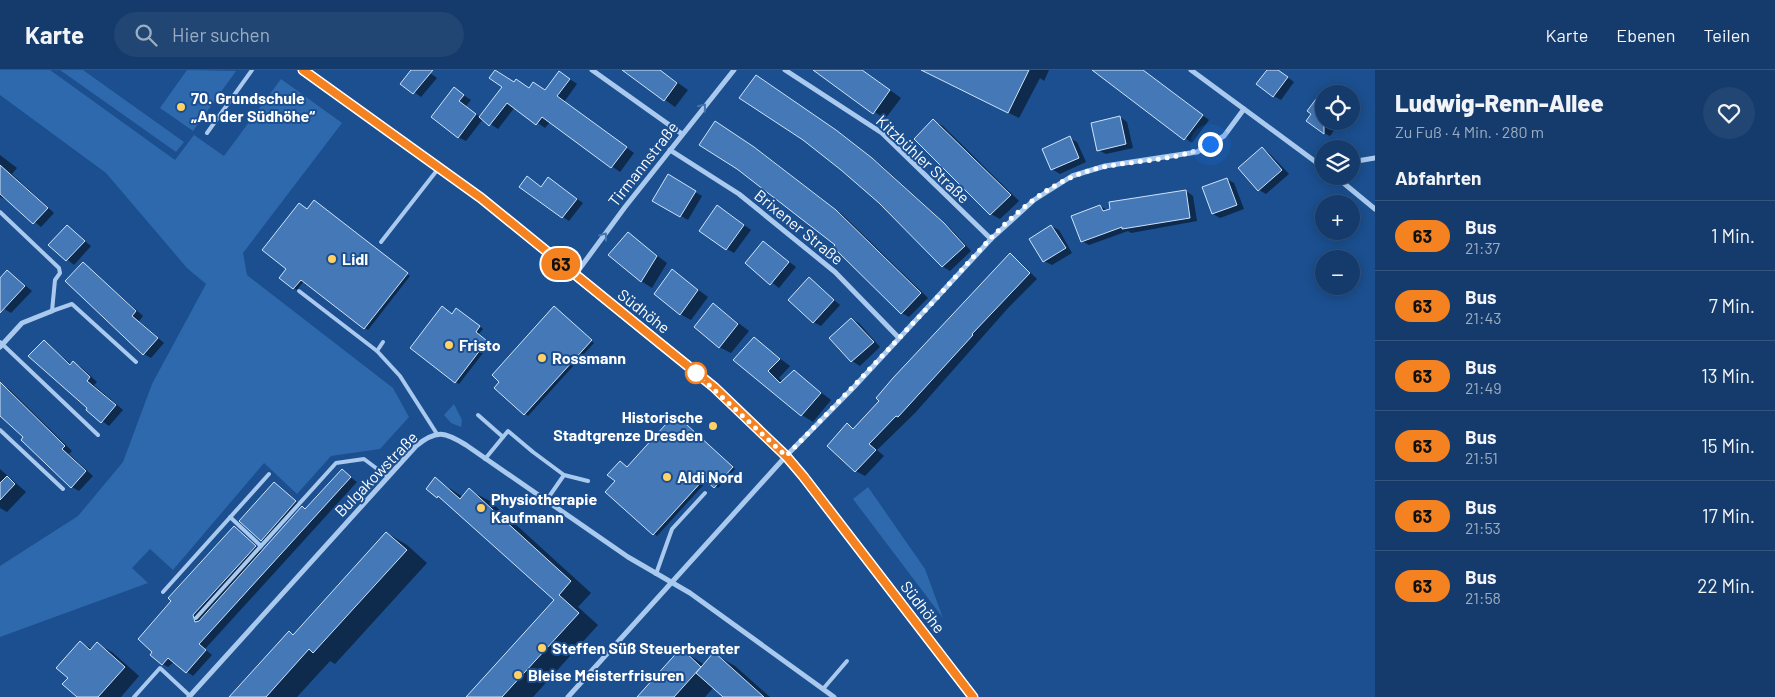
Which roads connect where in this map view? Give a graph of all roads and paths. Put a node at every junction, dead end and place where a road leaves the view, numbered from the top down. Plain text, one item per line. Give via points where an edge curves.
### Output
1 (252, 70) edge
2 (303, 70) edge
3 (592, 70) edge
4 (734, 70) edge
5 (785, 70) edge
6 (1191, 70) edge
7 (1244, 109) junction
8 (207, 133) dead end
9 (682, 134) junction
10 (670, 150) junction
11 (1375, 158) edge
12 (1360, 160) edge
13 (1315, 161) edge
14 (439, 168) junction
15 (1346, 185) edge
16 (1375, 209) edge
17 (0, 212) edge
18 (990, 239) junction
19 (381, 242) dead end
20 (575, 275) junction
21 (298, 291) dead end
22 (52, 312) junction
23 (899, 338) junction
24 (383, 342) dead end
25 (1, 344) edge
26 (377, 351) junction
27 (136, 362) dead end
28 (478, 415) dead end
29 (0, 430) edge
30 (437, 434) junction
31 (98, 435) dead end
32 (503, 437) junction
33 (786, 456) junction
34 (485, 459) junction
35 (269, 474) dead end
36 (564, 474) junction
37 (388, 477) junction
38 (588, 481) dead end
39 (63, 489) dead end
40 (705, 493) dead end
41 (546, 501) junction
42 (230, 517) junction
43 (261, 546) junction
44 (656, 574) junction
45 (671, 582) junction
46 (163, 592) dead end
47 (196, 618) dead end
48 (847, 661) dead end
49 (823, 689) junction
50 (189, 696) edge
51 (134, 697) edge
52 (568, 697) edge
53 (834, 697) edge
54 (973, 697) edge

1 - 8 lane
2 - 14 street, Südhöhe
3 - 9 street
9 -> 4 street, Tirmannstraße
5 - 18 street, Kitzbühler Straße via 882,134
6 - 7 street
7 - 13 street
7 - 18 street via 1224,136 1197,152 1105,166 1072,176 1034,200
9 - 10 street, Tirmannstraße
20 -> 10 street, Tirmannstraße
10 - 23 street, Brixener Straße via 739,194 835,272
11 - 12 street
14 - 19 lane
14 - 20 street, Südhöhe
15 - 16 street
17 - 22 lane via 59,268
18 - 23 street
20 - 33 street, Südhöhe via 714,387
21 - 26 lane
22 - 25 street via 22,323
22 - 27 lane via 72,304
23 - 33 street
24 - 26 lane
25 - 31 lane
26 - 30 lane via 400,376
28 - 32 lane
29 - 39 lane
30 - 34 street, Bulgakowstraße via 451,436
30 - 37 street, Bulgakowstraße via 416,446
32 - 34 lane
32 - 36 lane via 508,431
33 - 45 street
33 - 54 street, Südhöhe
34 - 41 street, Bulgakowstraße
35 - 42 lane
36 - 38 lane
36 - 41 lane
37 - 43 lane via 364,459 336,463
37 - 50 street, Bulgakowstraße
40 - 44 lane via 672,529
41 - 44 street, Bulgakowstraße
42 - 43 lane
42 - 46 lane
43 - 47 lane
44 - 45 street, Bulgakowstraße
45 - 49 street, Bulgakowstraße
45 - 52 street
48 - 49 lane
49 - 53 street, Bulgakowstraße
50 - 51 lane via 160,668

